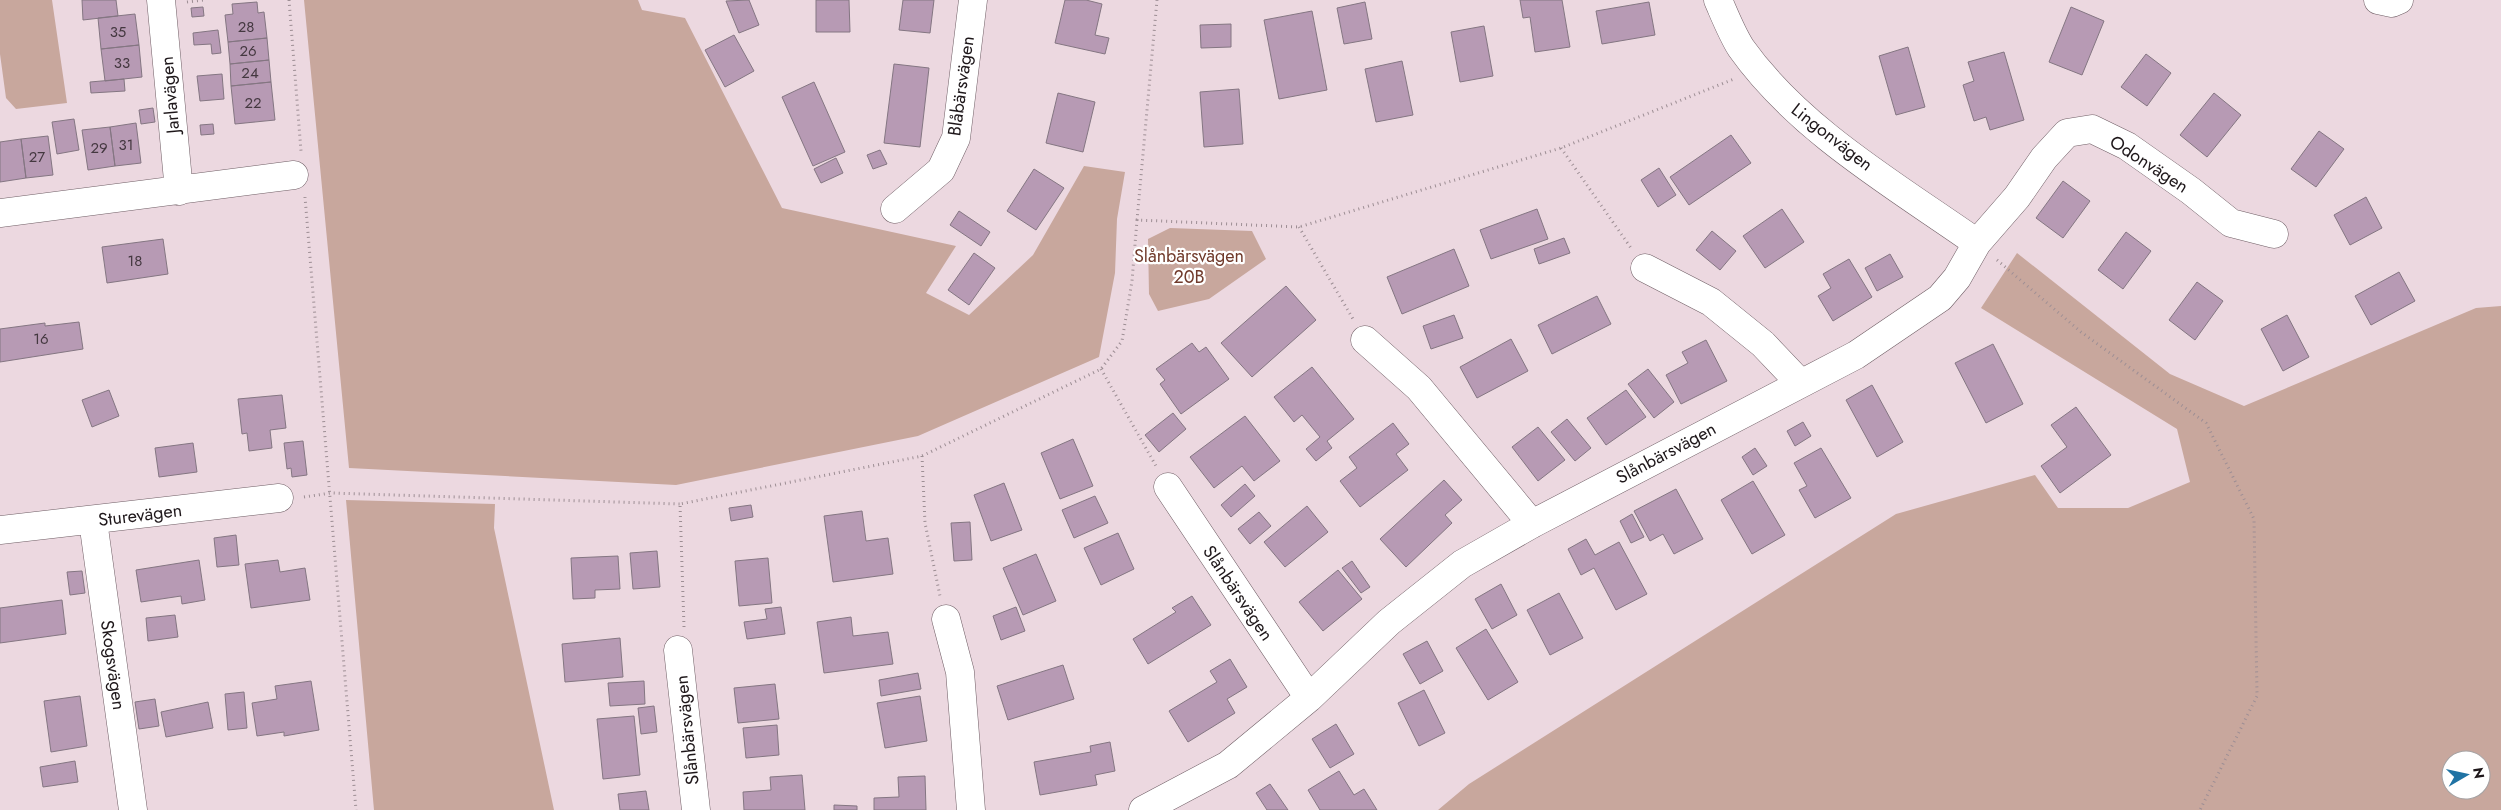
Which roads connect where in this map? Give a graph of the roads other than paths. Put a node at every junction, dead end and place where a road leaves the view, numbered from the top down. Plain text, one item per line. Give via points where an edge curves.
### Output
1 (161, 0) edge
2 (973, 0) edge
3 (1718, 0) edge
4 (2378, 0) edge
5 (2399, 0) edge
6 (300, 174) road end
7 (179, 190) junction
8 (895, 209) dead end
9 (0, 213) edge
10 (2274, 234) dead end
11 (1977, 243) junction
12 (1645, 268) road end
13 (1365, 340) road end
14 (1800, 382) junction
15 (1168, 487) road end
16 (279, 498) dead end
17 (93, 521) junction
18 (1532, 524) junction
19 (0, 530) edge
20 (946, 619) road end
21 (678, 650) road end
22 (1309, 698) junction
23 (133, 810) edge
24 (696, 810) edge
25 (971, 810) edge
26 (1143, 810) edge

1 - 7 street, Jarlavägen
2 - 8 street, Blåbärsvägen via 956,138 941,170
3 - 11 street, Lingonvägen via 1740,46 1788,103 1826,136
4 - 5 street via 2392,3
6 - 7 street
7 - 9 street
10 - 11 street, Odonvägen via 2231,223 2127,146 2092,129 2067,133
11 - 14 street, Slånbärsvägen via 1957,278 1940,298 1856,355
12 - 14 street via 1711,302 1763,344
13 - 18 street via 1419,388
14 - 18 street, Slånbärsvägen
15 - 22 street, Slånbärsvägen
16 - 17 street, Sturevägen
17 - 19 street, Sturevägen
17 - 23 street, Skogsvägen
18 - 22 street, Slånbärsvägen via 1462,564 1389,622
20 - 25 street via 960,672
21 - 24 street, Slånbärsvägen
22 - 26 street, Slånbärsvägen via 1228,764

